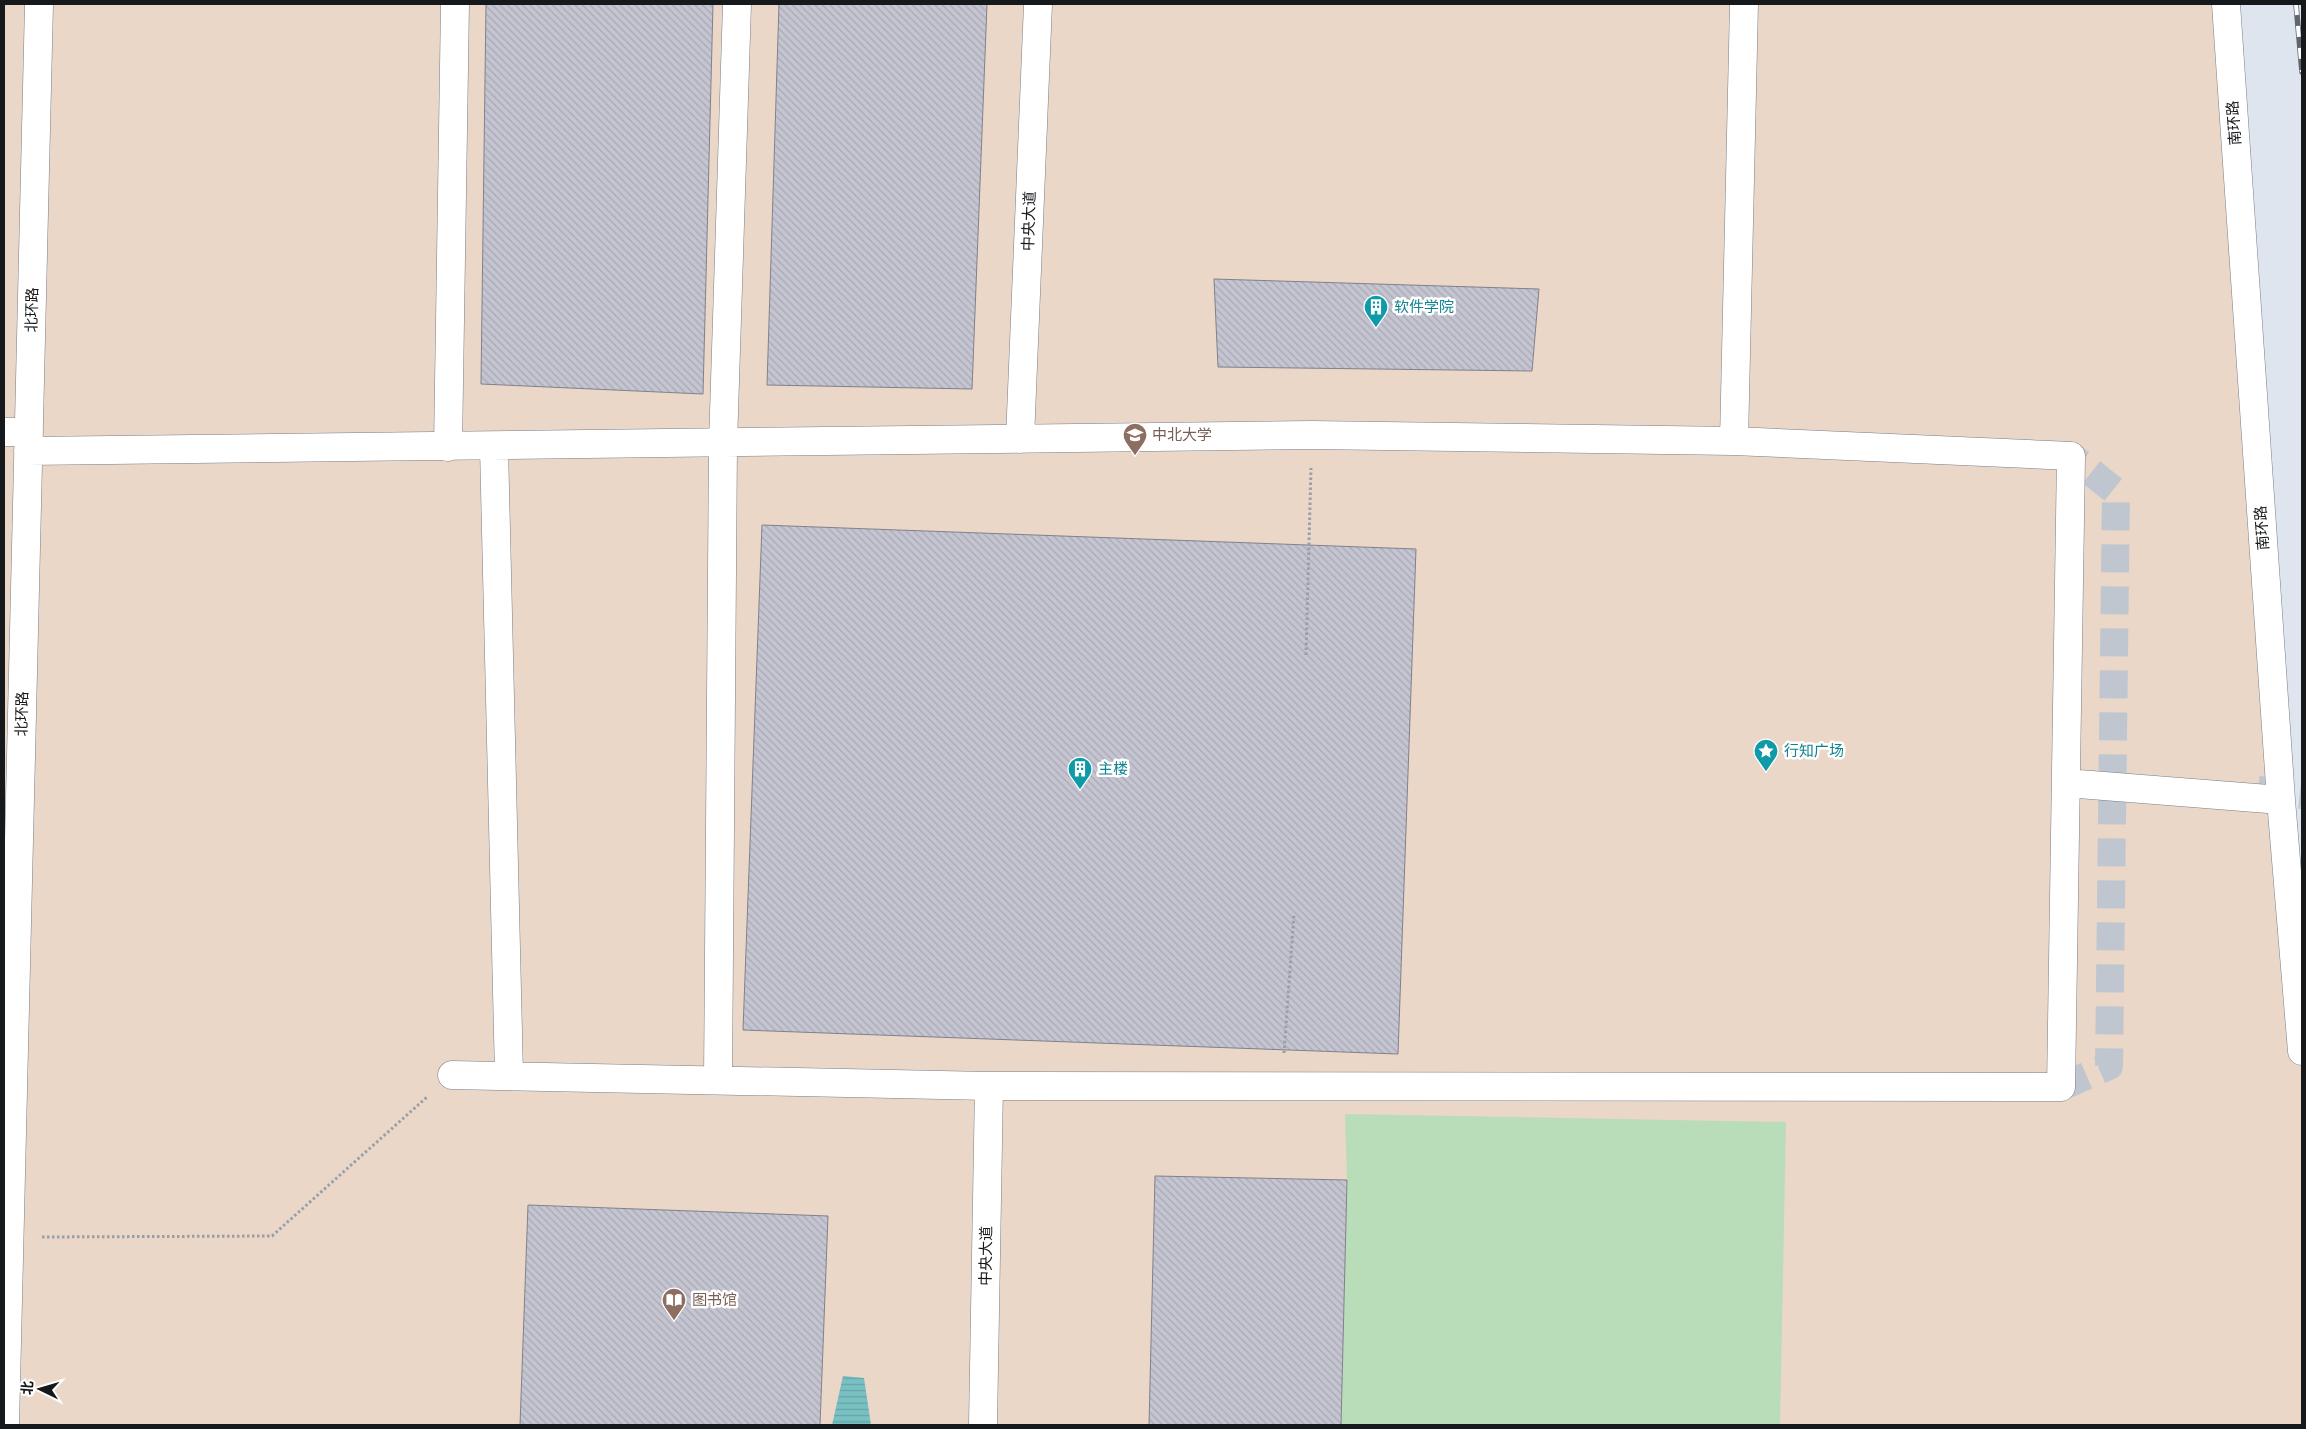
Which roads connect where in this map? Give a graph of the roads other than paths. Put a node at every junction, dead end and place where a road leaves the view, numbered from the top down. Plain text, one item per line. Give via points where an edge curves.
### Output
1 (39, 4) edge
2 (455, 4) edge
3 (737, 4) edge
4 (1038, 4) edge
5 (1744, 4) edge
6 (2226, 4) edge
7 (20, 439) edge
8 (1020, 439) junction
9 (1734, 441) junction
10 (723, 444) junction
11 (448, 447) junction
12 (494, 447) junction
13 (2066, 783) junction
14 (2281, 800) junction
15 (2302, 1051) edge
16 (452, 1075) road end
17 (509, 1075) junction
18 (718, 1080) junction
19 (989, 1086) junction
20 (5, 1425) edge
21 (983, 1425) edge

1 - 7 street, 北环路
2 - 11 street
3 - 10 street
4 - 8 street, 中央大道
5 - 9 street
6 - 14 street, 南环路
7 - 11 street
7 - 20 street, 北环路
8 - 9 street via 1312,436
8 - 10 street
9 - 13 street via 2071,456
10 - 12 street
10 - 18 street
11 - 12 street
12 - 17 street
13 - 14 street
13 - 19 street via 2061,1087
14 - 15 street, 南环路
16 - 17 street
17 - 18 street
18 - 19 street
19 - 21 street, 中央大道

